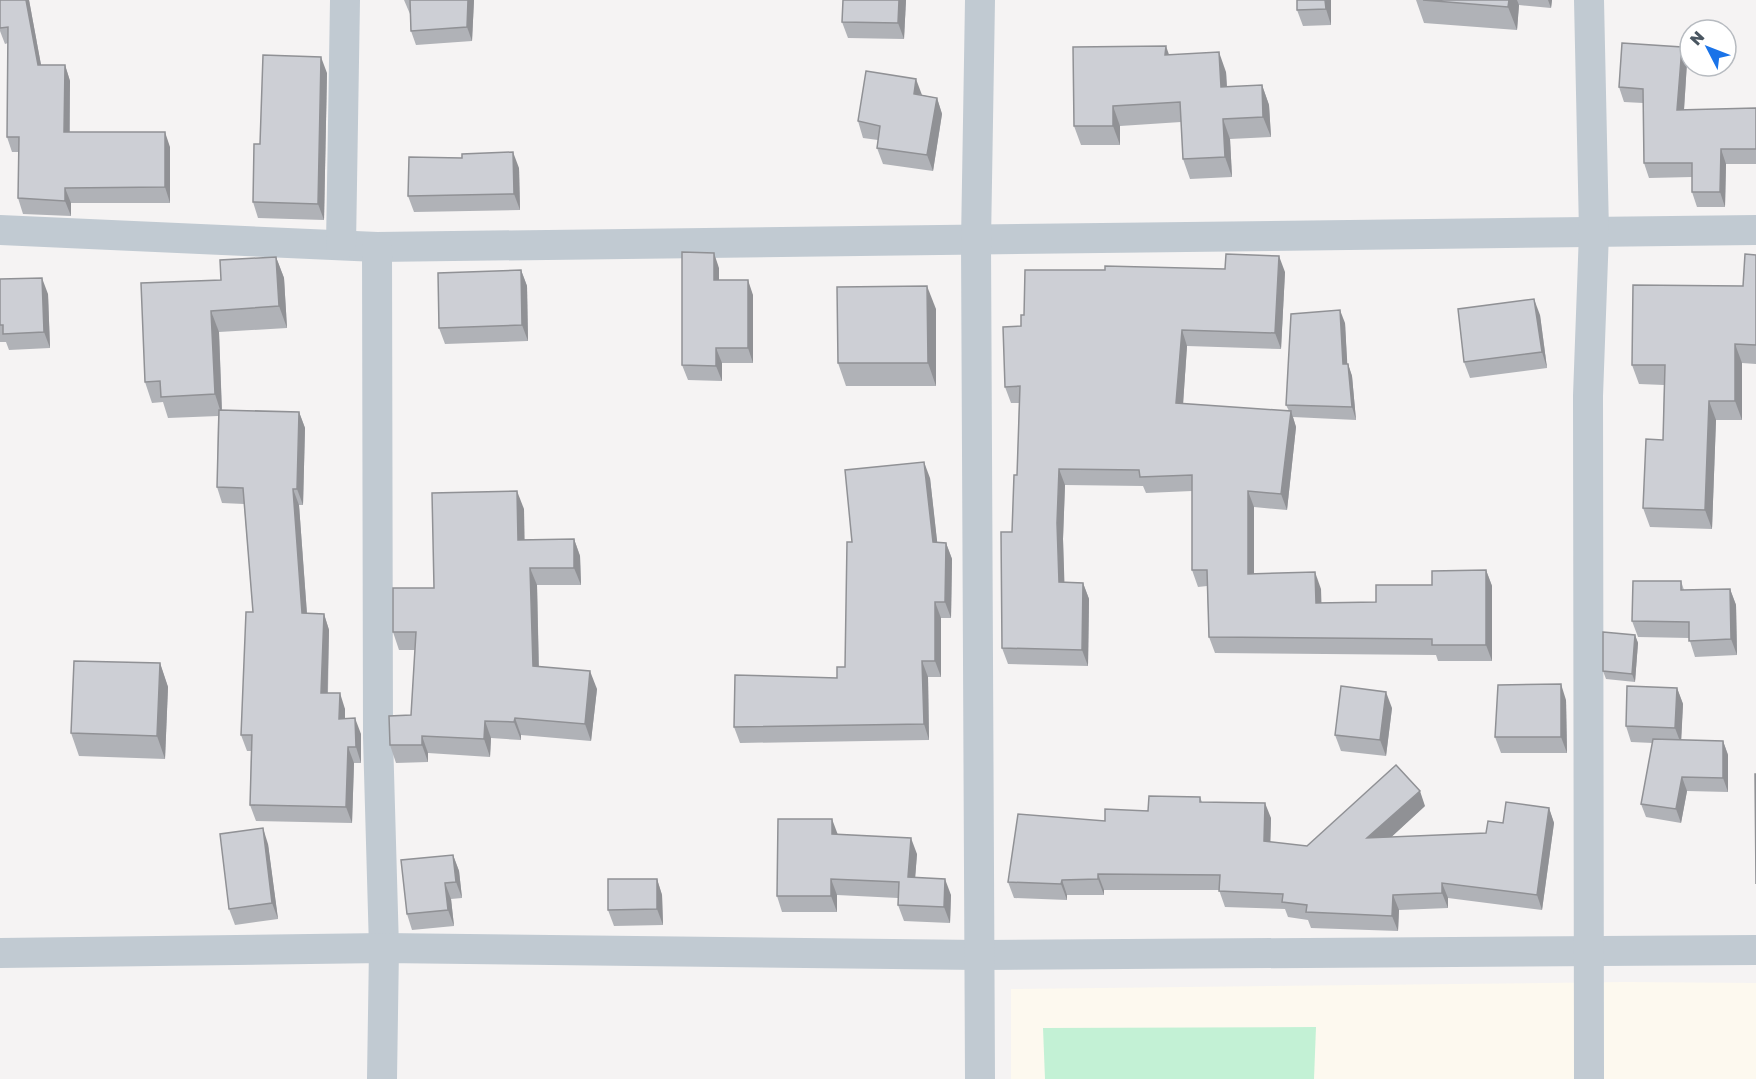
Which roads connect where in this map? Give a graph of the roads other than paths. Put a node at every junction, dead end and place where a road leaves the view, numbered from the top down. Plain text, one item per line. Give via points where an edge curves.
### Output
1 (345, 0) edge
2 (980, 0) edge
3 (1589, 0) edge
4 (0, 230) edge
5 (1756, 230) edge
6 (1594, 232) junction
7 (976, 242) junction
8 (341, 245) junction
9 (377, 247) junction
10 (384, 948) junction
11 (1756, 950) edge
12 (1587, 951) junction
13 (0, 953) edge
14 (979, 956) junction
15 (382, 1079) edge
16 (980, 1079) edge
17 (1588, 1079) edge

1 - 8 street
2 - 7 street
3 - 6 street
4 - 8 street
5 - 6 street
6 - 7 street
6 - 12 street via 1588,396
7 - 9 street
7 - 14 street
8 - 9 street
9 - 10 street via 378,737
10 - 13 street
10 - 14 street
10 - 15 street
11 - 12 street
12 - 14 street
12 - 17 street
14 - 16 street

